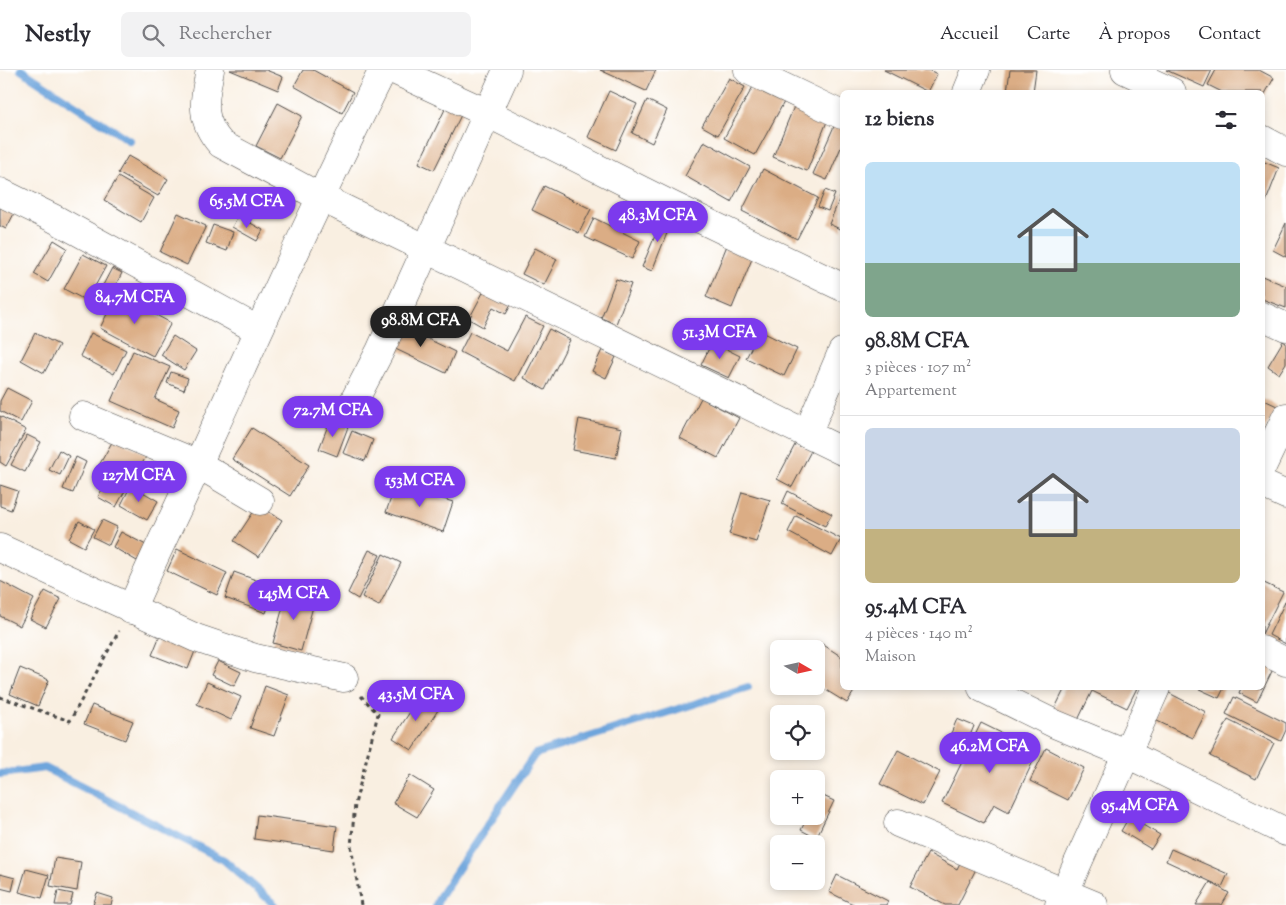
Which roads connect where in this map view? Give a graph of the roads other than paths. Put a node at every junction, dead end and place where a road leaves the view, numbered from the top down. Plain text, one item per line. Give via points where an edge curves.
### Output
1 (210, 70) edge
2 (383, 70) edge
3 (394, 70) edge
4 (507, 70) edge
5 (748, 70) edge
6 (976, 70) edge
7 (1125, 70) edge
8 (968, 90) edge
9 (1168, 90) edge
10 (488, 113) junction
11 (840, 113) edge
12 (1265, 141) edge
13 (1286, 152) edge
14 (0, 192) edge
15 (320, 197) junction
16 (426, 247) junction
17 (840, 285) edge
18 (1265, 317) edge
19 (1286, 327) edge
20 (258, 330) junction
21 (840, 356) edge
22 (356, 399) dead end
23 (83, 416) dead end
24 (1286, 417) edge
25 (807, 434) junction
26 (840, 450) edge
27 (1265, 461) edge
28 (198, 464) junction
29 (1265, 485) edge
30 (1286, 495) edge
31 (260, 501) dead end
32 (0, 548) edge
33 (131, 610) junction
34 (1265, 652) edge
35 (1286, 662) edge
36 (344, 678) road end
37 (986, 690) edge
38 (1155, 690) edge
39 (1125, 753) junction
40 (898, 823) dead end
41 (1286, 832) edge
42 (1062, 898) edge
43 (1094, 905) edge

1 - 15 street via 204,102 211,133 221,144
2 - 15 street
3 - 10 street
4 - 10 street
5 - 11 street
6 - 8 street
7 - 9 street
10 - 16 street
10 - 17 street
12 - 13 street
14 - 20 street
15 - 16 street
15 - 20 street
16 - 22 street
16 - 25 street
18 - 19 street
20 - 28 street
21 - 25 street
23 - 28 street
24 - 27 street
25 - 26 street
28 - 31 street
28 - 33 street
29 - 30 street
32 - 33 street
33 - 36 street via 196,638 255,658
34 - 35 street
37 - 39 street
38 - 39 street
39 - 41 street
39 - 42 street
40 - 42 street
42 - 43 street

